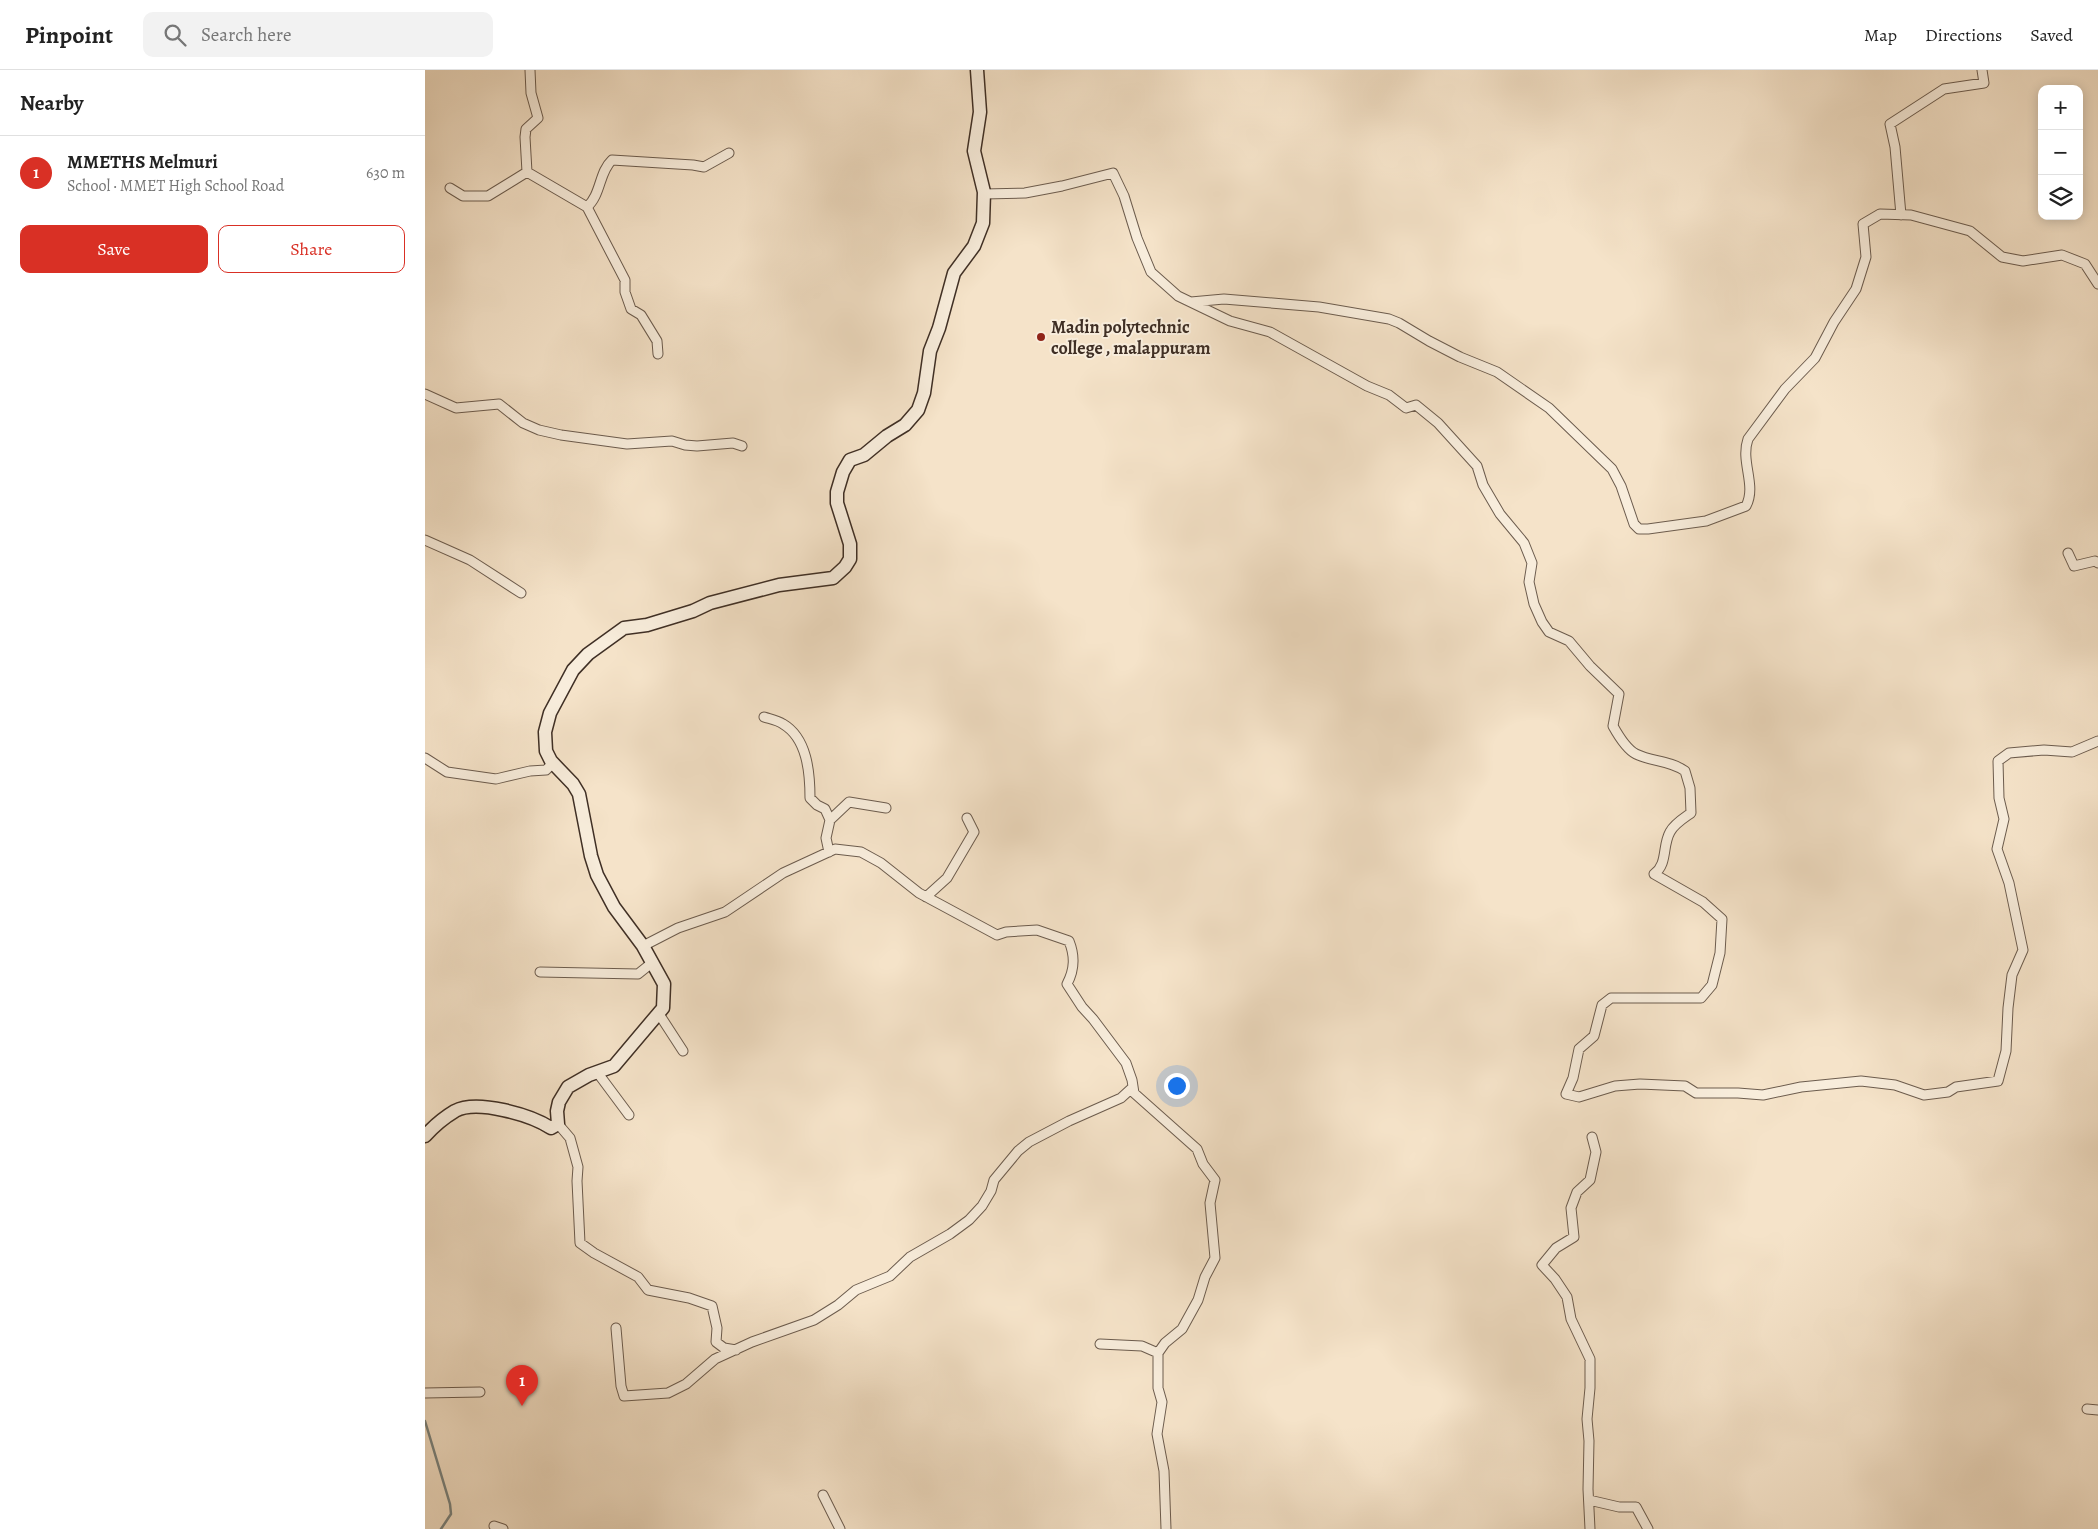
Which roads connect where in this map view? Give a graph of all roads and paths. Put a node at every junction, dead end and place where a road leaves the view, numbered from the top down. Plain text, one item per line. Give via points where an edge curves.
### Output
1 (530, 70) edge
2 (977, 70) edge
3 (1982, 70) edge
4 (729, 153) dead end
5 (527, 172) junction
6 (450, 188) dead end
7 (984, 194) junction
8 (587, 207) junction
9 (1901, 215) junction
10 (2098, 284) edge
11 (1191, 302) junction
12 (658, 354) dead end
13 (425, 394) edge
14 (741, 446) dead end
15 (425, 540) edge
16 (2068, 553) dead end
17 (2098, 563) edge
18 (521, 593) dead end
19 (764, 717) dead end
20 (2098, 742) edge
21 (425, 758) edge
22 (553, 763) junction
23 (886, 808) dead end
24 (967, 818) dead end
25 (829, 820) junction
26 (829, 852) junction
27 (926, 897) junction
28 (643, 946) junction
29 (653, 962) junction
30 (540, 972) dead end
31 (659, 1014) junction
32 (683, 1051) dead end
33 (597, 1072) junction
34 (1133, 1087) junction
35 (629, 1115) dead end
36 (558, 1124) junction
37 (425, 1136) edge
38 (1592, 1138) dead end
39 (616, 1328) dead end
40 (1100, 1344) dead end
41 (735, 1350) junction
42 (1157, 1353) junction
43 (479, 1392) dead end
44 (425, 1393) edge
45 (2087, 1409) dead end
46 (2098, 1410) edge
47 (823, 1495) dead end
48 (1589, 1500) junction
49 (494, 1526) dead end
50 (503, 1529) edge
51 (840, 1529) edge
52 (1166, 1529) edge
53 (1590, 1529) edge
54 (1648, 1529) edge

1 - 5 street via 531,93 538,118 526,129
2 - 7 street via 980,112 974,150
3 - 9 street via 1984,82 1944,89 1890,124
4 - 8 street via 704,167 612,160 594,201
5 - 6 street via 488,196 463,196
5 - 8 street
7 - 11 street via 1025,193 1113,173 1151,272 1178,296
7 - 22 street via 983,223 974,246 954,273 930,351 924,394 918,410 905,425 864,455 850,460 843,472 837,503 850,544 851,559 845,567 833,578 779,585 647,625 624,628 587,654 558,696 545,732 547,751
8 - 12 street via 625,280 631,309 641,316 657,341
9 - 10 street via 1970,231 2002,257 2023,261 2062,255 2085,264
9 - 11 street via 1880,214 1863,224 1866,257 1855,289 1815,358 1785,388 1745,447 1751,483 1746,506 1706,521 1658,528 1639,529 1634,524 1621,486 1611,469 1549,408 1510,379 1441,348 1399,323 1319,307 1224,299
11 - 20 street via 1230,321 1271,332 1389,395 1406,408 1417,405 1437,423 1477,466 1483,485 1500,514 1524,543 1532,563 1529,582 1542,622 1549,632 1569,640 1619,694 1613,726 1621,739 1635,753 1675,764 1685,771 1690,788 1691,813 1670,832 1661,869 1654,874 1703,902 1722,919 1720,952 1712,985 1701,998 1611,998 1602,1005 1594,1036 1579,1049 1566,1094 1579,1097 1615,1086 1640,1084 1679,1086 1696,1093 1763,1095 1861,1080 1895,1085 1924,1095 1998,1081 2006,1050 2012,975 2023,950 2009,883 1997,849 2004,819 1999,798 1998,761 2009,753 2072,752
13 - 14 street via 456,408 499,404 523,423 561,435 627,444 672,441 697,446 733,443
15 - 18 street via 470,560
16 - 17 street via 2074,566
19 - 25 street via 783,724 796,735 809,767 810,798 825,809
21 - 22 street via 447,772 496,778 546,770
22 - 28 street via 579,794 591,856 606,893
23 - 25 street via 849,802
24 - 27 street via 974,832 947,878
25 - 26 street via 826,838
26 - 27 street via 861,852
26 - 28 street via 783,873 725,912 678,928
27 - 34 street via 997,935 1037,930 1069,941 1074,960 1073,974 1067,984 1126,1063
28 - 29 street
29 - 30 street via 638,974
29 - 31 street via 664,984 663,1008
31 - 32 street
31 - 33 street via 614,1066
33 - 35 street
33 - 36 street via 568,1087 559,1102
34 - 41 street via 1121,1098 1069,1121 1017,1150 994,1180 982,1206 969,1220 910,1256 889,1276 856,1290 815,1320
34 - 42 street via 1133,1094 1197,1149 1215,1180 1210,1203 1215,1258 1182,1329
36 - 37 street via 551,1128 504,1110 468,1108 455,1111
36 - 41 street via 570,1138 578,1167 580,1242 638,1277 648,1290 712,1306 717,1328 716,1342
38 - 48 street via 1596,1152 1591,1180 1577,1192 1571,1208 1574,1237 1555,1248 1542,1265 1567,1297 1571,1319 1590,1359 1587,1419
39 - 41 street via 624,1396 668,1393
40 - 42 street via 1142,1346
42 - 52 street via 1158,1388 1162,1402 1157,1434 1164,1471
43 - 44 street
45 - 46 street
47 - 51 street
48 - 53 street
48 - 54 street via 1619,1507 1636,1507
49 - 50 street

